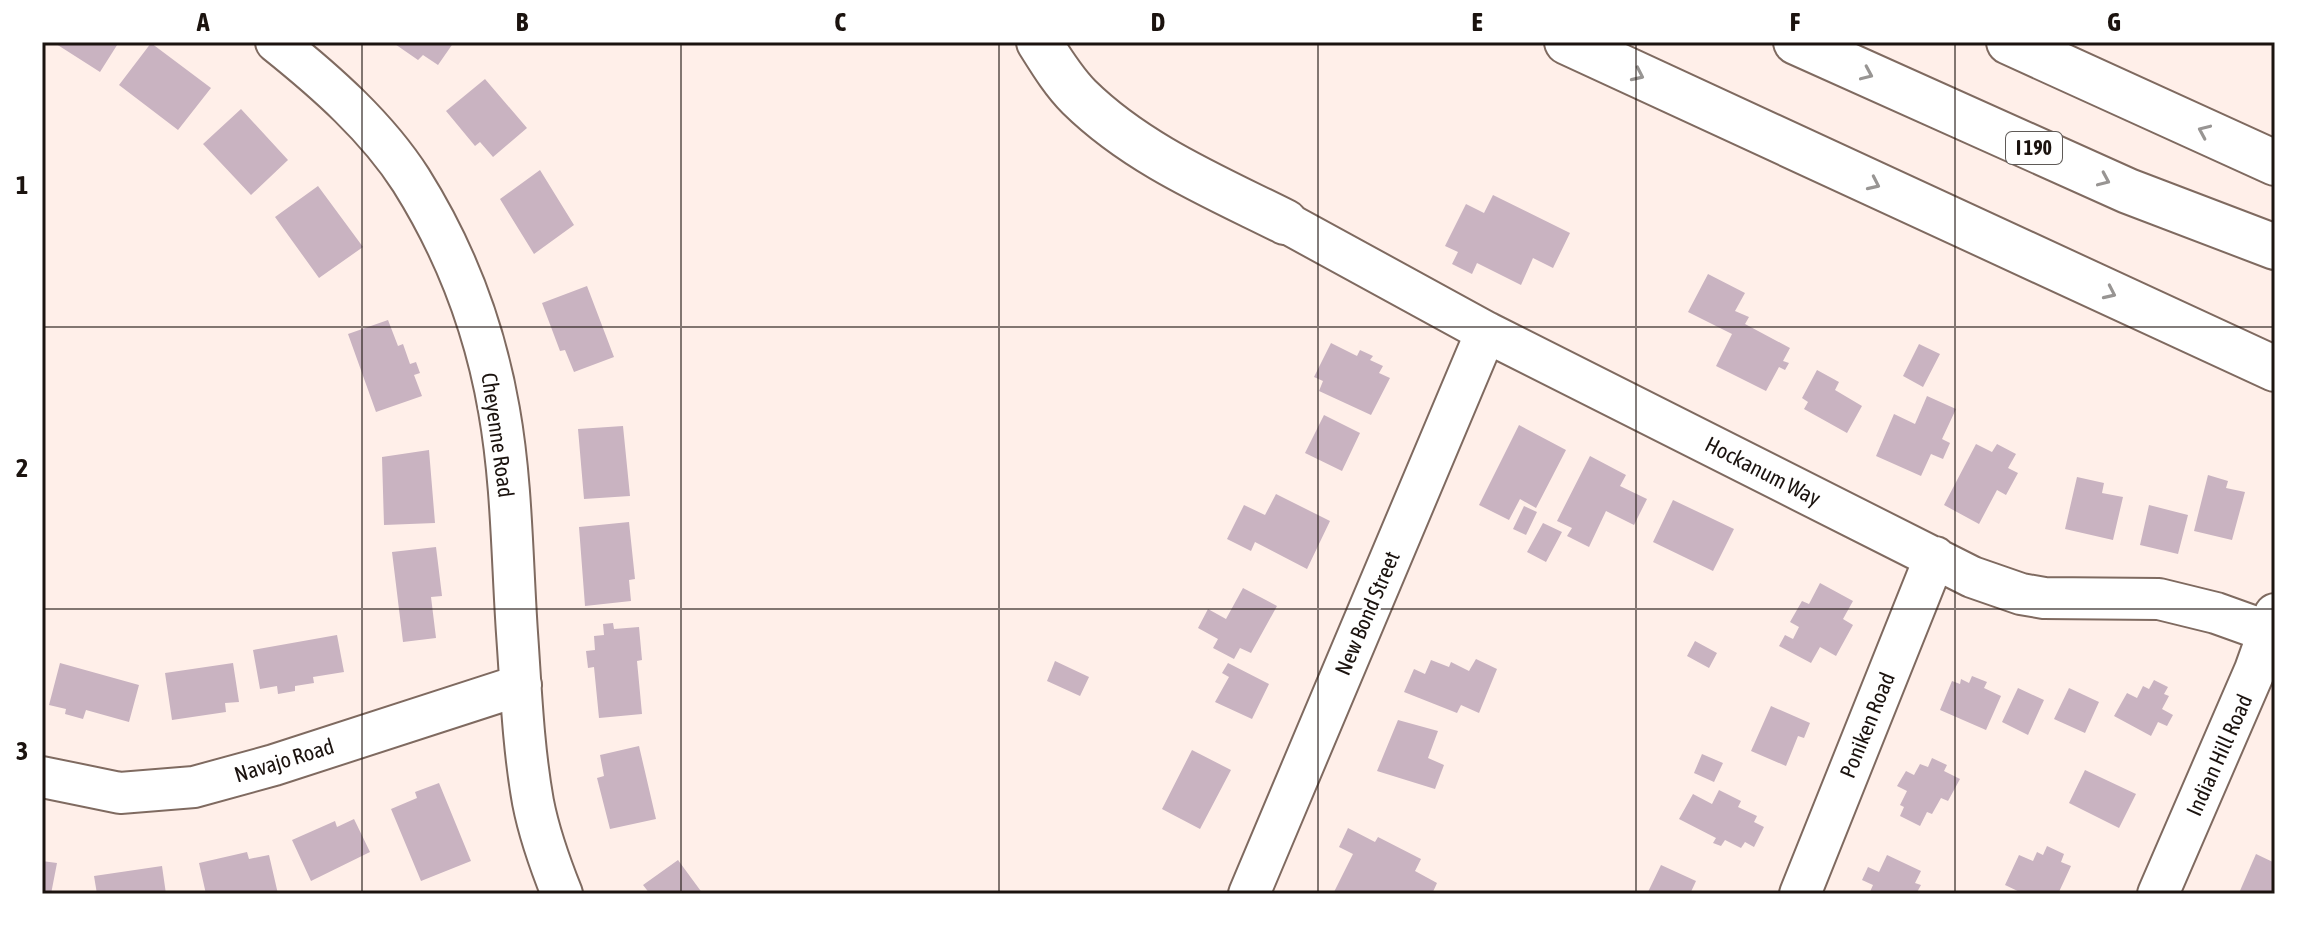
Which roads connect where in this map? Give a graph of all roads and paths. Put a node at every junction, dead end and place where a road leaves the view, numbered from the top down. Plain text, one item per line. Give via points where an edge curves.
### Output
1 (276, 42) edge
2 (1039, 42) edge
3 (1567, 42) edge
4 (1796, 42) edge
5 (2009, 42) edge
6 (2275, 163) edge
7 (1285, 222) joint
8 (2275, 247) edge
9 (1486, 332) junction
10 (2275, 369) edge
11 (1935, 557) junction
12 (2270, 641) edge
13 (521, 685) junction
14 (42, 777) edge
15 (562, 894) edge
16 (1249, 894) edge
17 (1800, 894) edge
18 (2158, 894) edge

1 - 13 street, Cheyenne Road via 338,95 410,179 468,292 499,411
2 - 7 highway via 1077,95 1155,157
3 -> 10 highway
4 -> 8 highway, I 190 via 2128,191
6 -> 5 highway
7 - 9 street, Hockanum Way
9 - 11 street, Hockanum Way
9 - 16 street, New Bond Street
11 - 12 street, Hockanum Way via 2021,594 2159,599 2216,613
11 - 17 street, Poniken Road
12 - 18 street, Indian Hill Road
13 - 14 street, Navajo Road via 194,787 120,793
13 - 15 street, Cheyenne Road via 534,804

